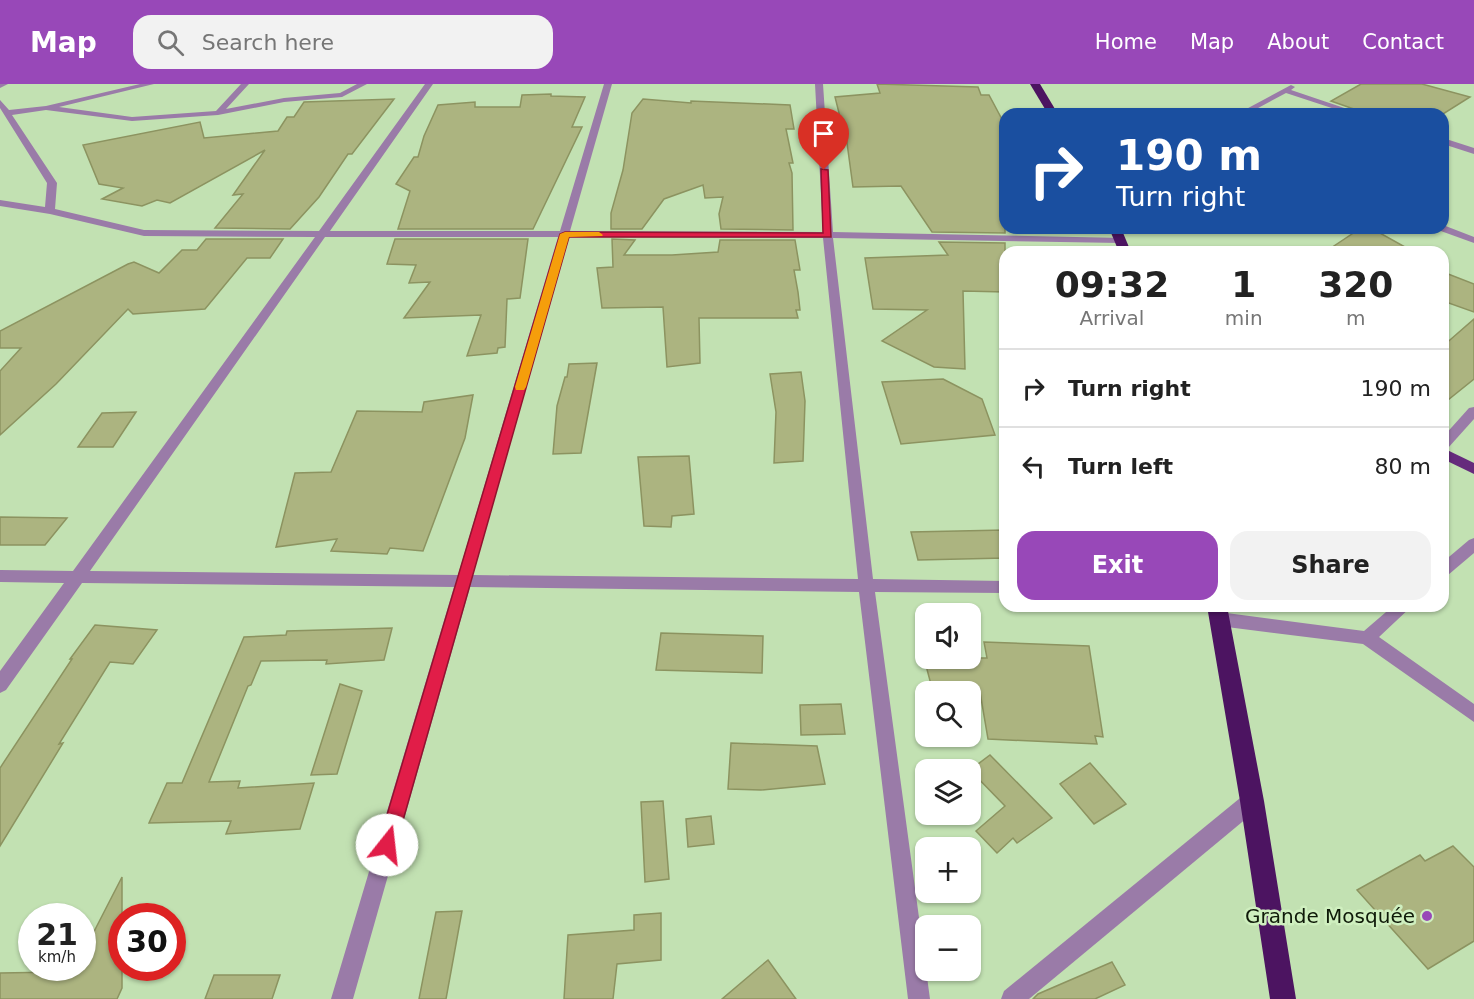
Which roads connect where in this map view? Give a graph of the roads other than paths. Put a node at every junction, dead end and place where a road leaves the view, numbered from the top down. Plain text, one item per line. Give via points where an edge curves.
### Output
1 (4, 84) edge
2 (150, 84) edge
3 (244, 84) edge
4 (363, 84) edge
5 (429, 84) edge
6 (608, 84) edge
7 (819, 84) edge
8 (1035, 84) edge
9 (1298, 84) edge
10 (0, 86) edge
11 (1284, 90) junction
12 (0, 102) edge
13 (46, 108) junction
14 (1049, 108) edge
15 (1252, 108) edge
16 (1340, 108) edge
17 (8, 113) junction
18 (218, 113) junction
19 (1449, 143) edge
20 (1474, 151) edge
21 (0, 203) edge
22 (50, 211) junction
23 (1449, 231) edge
24 (322, 233) junction
25 (565, 234) junction
26 (828, 235) junction
27 (1474, 240) edge
28 (1123, 246) edge
29 (1474, 411) edge
30 (1449, 438) edge
31 (1449, 456) edge
32 (1474, 469) edge
33 (1474, 544) edge
34 (1449, 566) edge
35 (0, 576) edge
36 (76, 577) junction
37 (464, 581) junction
38 (866, 585) junction
39 (999, 587) edge
40 (1397, 612) edge
41 (1218, 613) edge
42 (1367, 638) junction
43 (0, 685) edge
44 (1474, 714) edge
45 (1252, 801) junction
46 (342, 999) edge
47 (919, 999) edge
48 (1012, 999) edge
49 (1283, 999) edge

1 - 10 street
2 - 13 street
3 - 18 street
4 - 18 street via 342,95 284,100
5 - 24 street
6 - 25 street
7 - 26 street
8 - 14 highway
9 - 11 street
11 - 15 street
11 - 16 street
12 - 17 street
13 - 17 street
13 - 18 street via 132,119
17 - 22 street via 52,183
19 - 20 street
21 - 22 street
22 - 24 street via 144,233
23 - 27 street
24 - 25 street
24 - 36 street
25 - 26 street
25 - 37 street
26 - 28 street
26 - 38 street
29 - 30 street
31 - 32 main road
33 - 34 street
35 - 36 street
36 - 37 street
36 - 43 street
37 - 38 street
37 - 46 street
38 - 39 street
38 - 47 street
40 - 42 street
41 - 42 street
41 - 45 highway
42 - 44 street
45 - 48 street
45 - 49 highway

